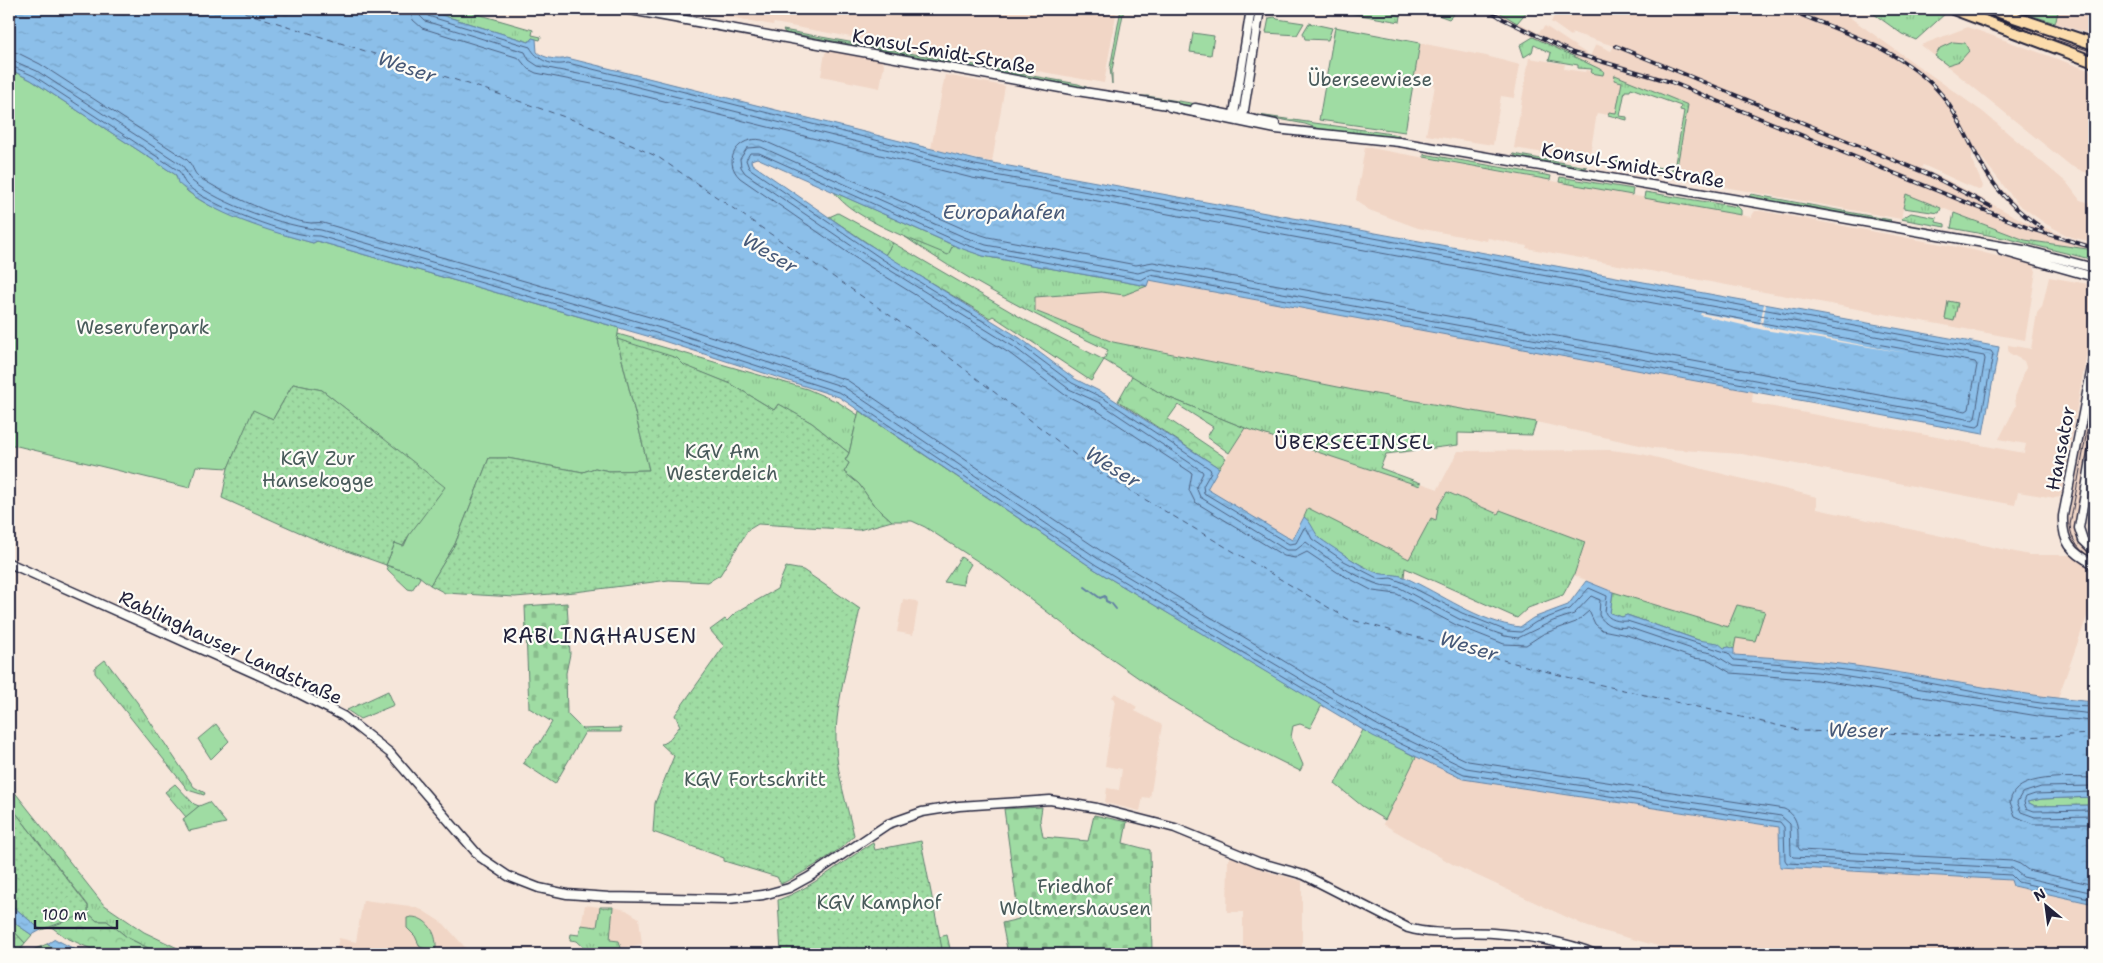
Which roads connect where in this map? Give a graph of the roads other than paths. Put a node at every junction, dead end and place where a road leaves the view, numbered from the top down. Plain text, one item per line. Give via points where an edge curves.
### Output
1 (625, 9) edge
2 (1251, 9) edge
3 (1260, 9) edge
4 (1953, 9) edge
5 (1990, 9) edge
6 (2094, 44) edge
7 (2094, 62) edge
8 (1238, 118) junction
9 (1972, 242) junction
10 (2094, 268) edge
11 (2094, 277) edge
12 (2094, 357) edge
13 (2094, 443) edge
14 (2094, 551) edge
15 (9, 563) edge
16 (2094, 564) edge
17 (1595, 954) edge

1 - 8 street, Konsul-Smidt-Straße
2 - 8 street
3 - 8 street
4 - 7 main road
5 - 6 main road
8 - 9 street, Konsul-Smidt-Straße via 1287,128 1429,147
9 - 10 street, Konsul-Smidt-Straße via 2029,251
9 - 11 street, Konsul-Smidt-Straße
12 - 16 street, Hansator via 2063,516 2063,535 2068,544
13 - 14 street, Hansator via 2080,518 2083,540
15 - 17 street, Rablinghauser Landstraße via 343,716 394,758 472,849 494,869 538,888 559,893 650,898 728,899 764,895 789,888 888,824 922,812 959,806 1050,800 1175,828 1258,862 1304,875 1408,928 1425,932 1508,934 1576,947

